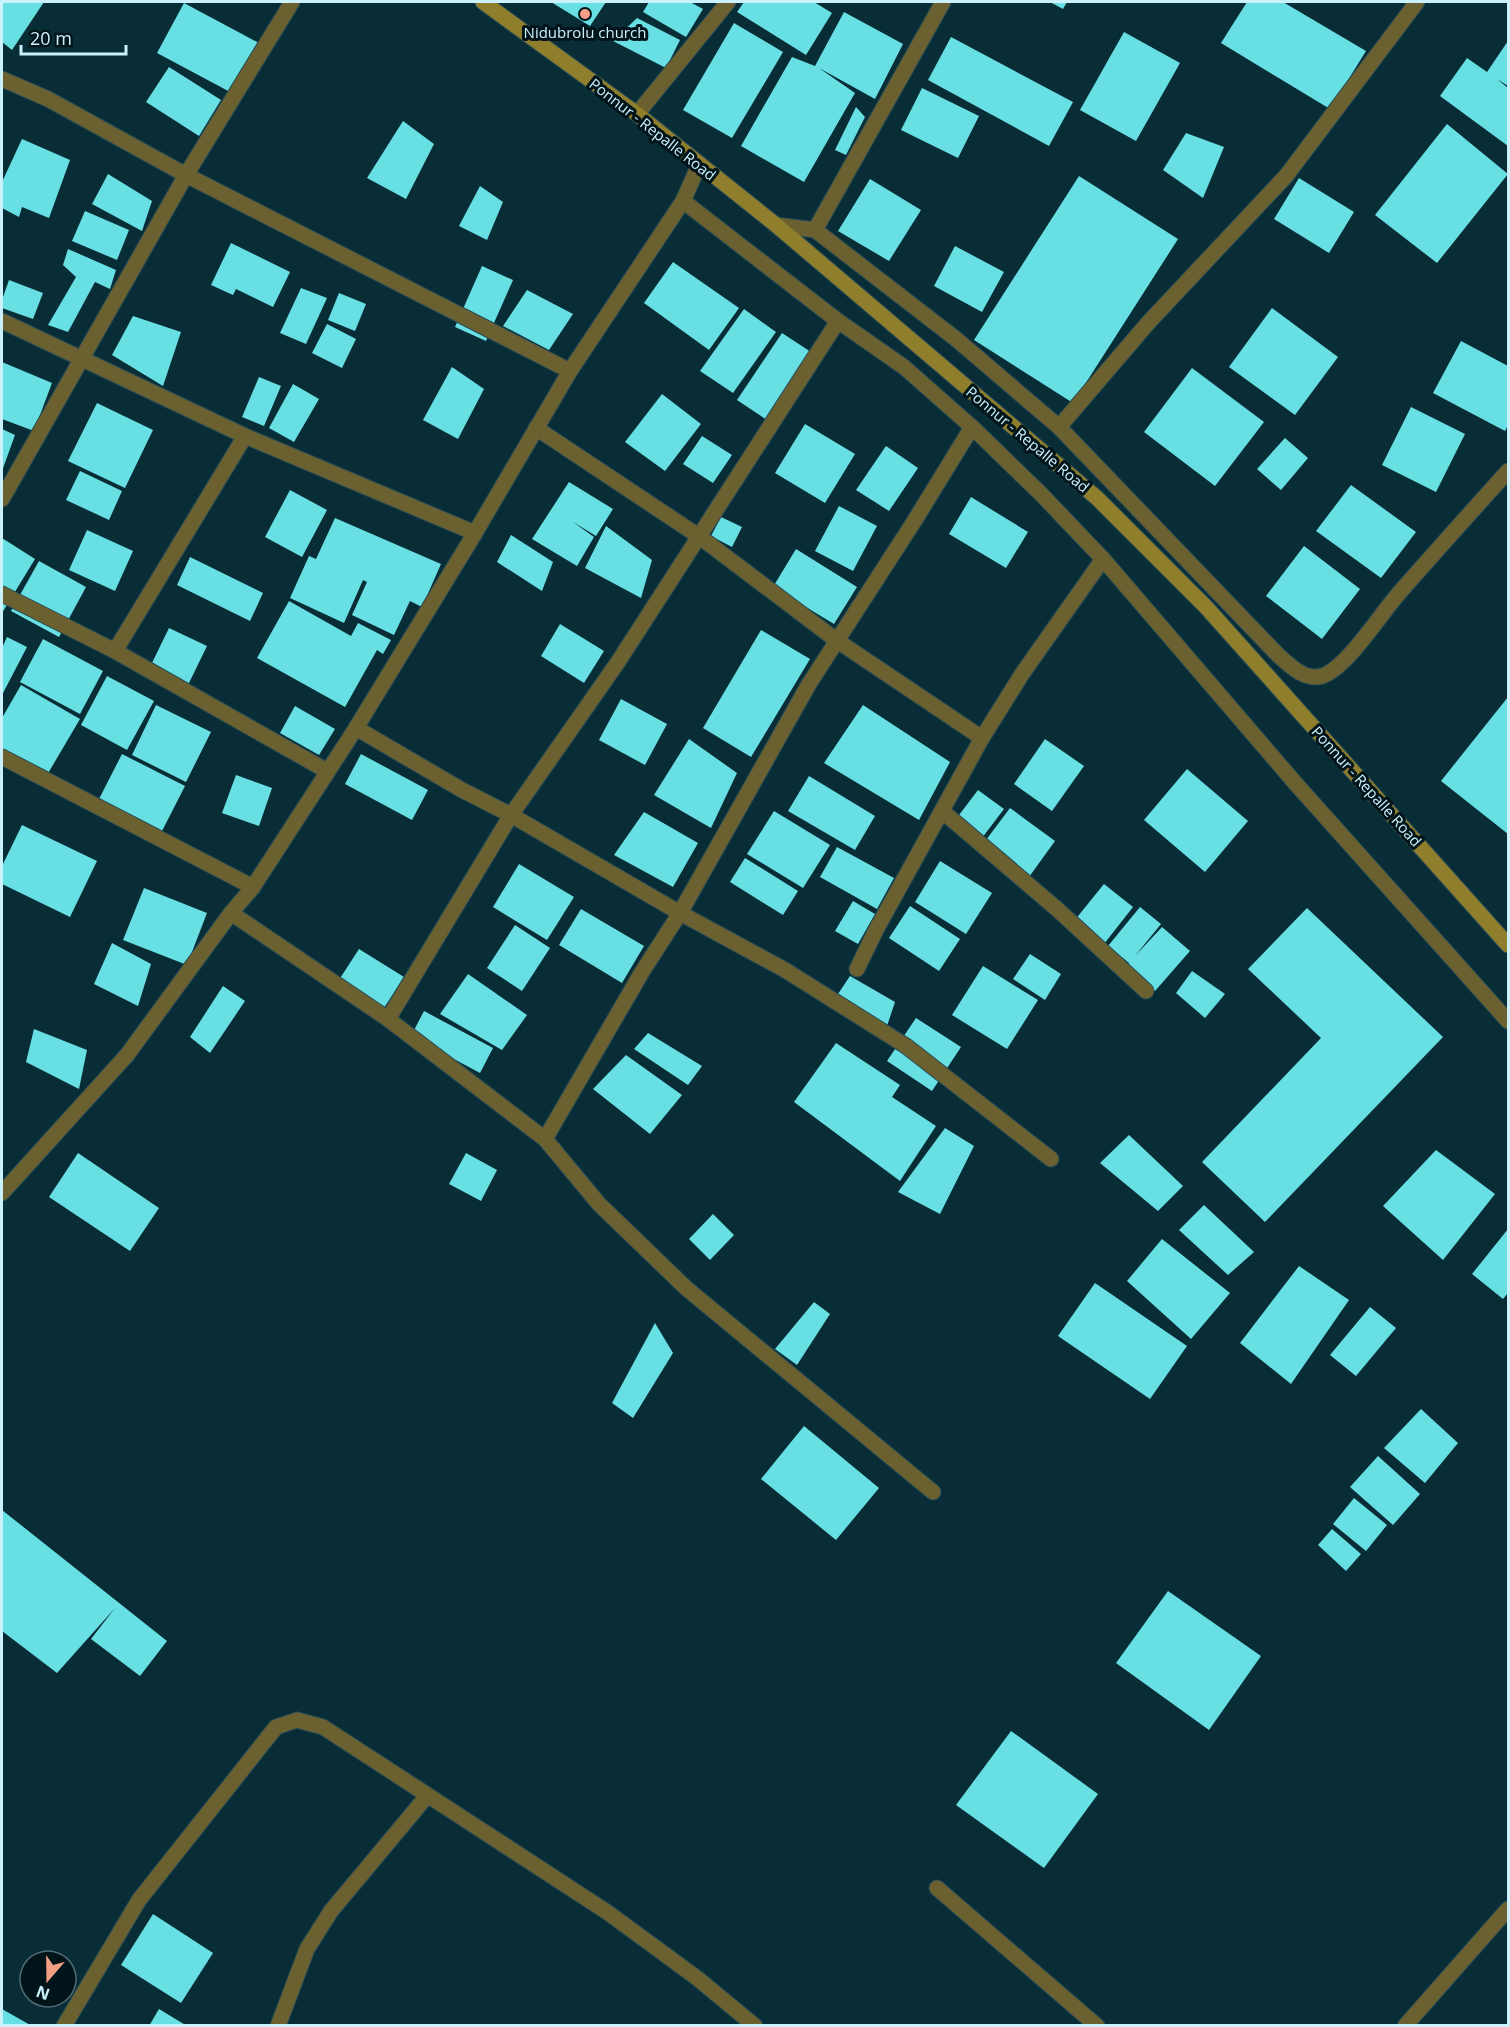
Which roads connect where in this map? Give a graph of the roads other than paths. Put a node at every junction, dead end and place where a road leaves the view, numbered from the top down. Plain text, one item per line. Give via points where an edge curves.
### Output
1 (292, 2) edge
2 (483, 2) edge
3 (728, 2) edge
4 (943, 2) edge
5 (1417, 2) edge
6 (2, 79) edge
7 (637, 114) junction
8 (699, 165) junction
9 (186, 176) junction
10 (683, 201) junction
11 (776, 225) junction
12 (815, 230) junction
13 (2, 321) edge
14 (838, 321) junction
15 (83, 359) junction
16 (570, 371) junction
17 (1059, 427) junction
18 (536, 428) junction
19 (972, 428) junction
20 (245, 436) junction
21 (1509, 471) edge
22 (2, 499) edge
23 (476, 533) junction
24 (700, 537) junction
25 (1103, 560) junction
26 (2, 594) edge
27 (837, 640) junction
28 (115, 651) junction
29 (356, 728) junction
30 (982, 738) junction
31 (2, 757) edge
32 (327, 771) junction
33 (942, 811) junction
34 (511, 815) junction
35 (253, 886) junction
36 (231, 913) junction
37 (680, 913) junction
38 (1509, 945) edge
39 (856, 969) dead end
40 (1146, 992) dead end
41 (388, 1019) junction
42 (1509, 1021) edge
43 (545, 1139) junction
44 (1051, 1159) dead end
45 (2, 1193) edge
46 (933, 1492) dead end
47 (427, 1796) junction
48 (937, 1888) dead end
49 (1509, 1909) edge
50 (64, 2025) edge
51 (278, 2025) edge
52 (755, 2025) edge
53 (1097, 2025) edge
54 (1406, 2025) edge

1 - 9 street
2 - 7 main road, Ponnur - Repalle Road
3 - 7 street
4 - 12 street
5 - 17 street via 1286,176 1148,323
6 - 9 street via 48,99
7 - 8 main road, Ponnur - Repalle Road
8 - 10 street
8 - 11 main road, Ponnur - Repalle Road
9 - 15 street
9 - 16 street
10 - 14 street
10 - 16 street
11 - 12 street
11 - 38 main road, Ponnur - Repalle Road via 1097,498 1206,607
12 - 17 street via 956,339
13 - 15 street
14 - 19 street via 904,367
14 - 24 street
15 - 20 street
15 - 22 street
16 - 18 street
17 - 21 street via 1278,656 1310,677 1322,676 1340,666 1398,593
18 - 23 street
18 - 24 street
19 - 25 street
19 - 27 street
20 - 23 street
20 - 28 street
23 - 29 street
24 - 27 street
24 - 34 street
25 - 30 street
25 - 42 street via 1296,784
26 - 28 street
27 - 30 street
27 - 37 street
28 - 32 street
29 - 32 street
29 - 34 street
30 - 33 street
31 - 35 street
32 - 35 street
33 - 39 street
33 - 40 street via 1057,909
34 - 37 street
34 - 41 street
35 - 36 street
36 - 41 street
36 - 45 street via 127,1055
37 - 43 street
37 - 44 street via 785,970 906,1046
41 - 43 street
43 - 46 street via 598,1204 686,1288
47 - 50 street via 323,1727 297,1720 276,1727 139,1900
47 - 51 street via 331,1911 307,1949
47 - 52 street via 608,1912
48 - 53 street
49 - 54 street

